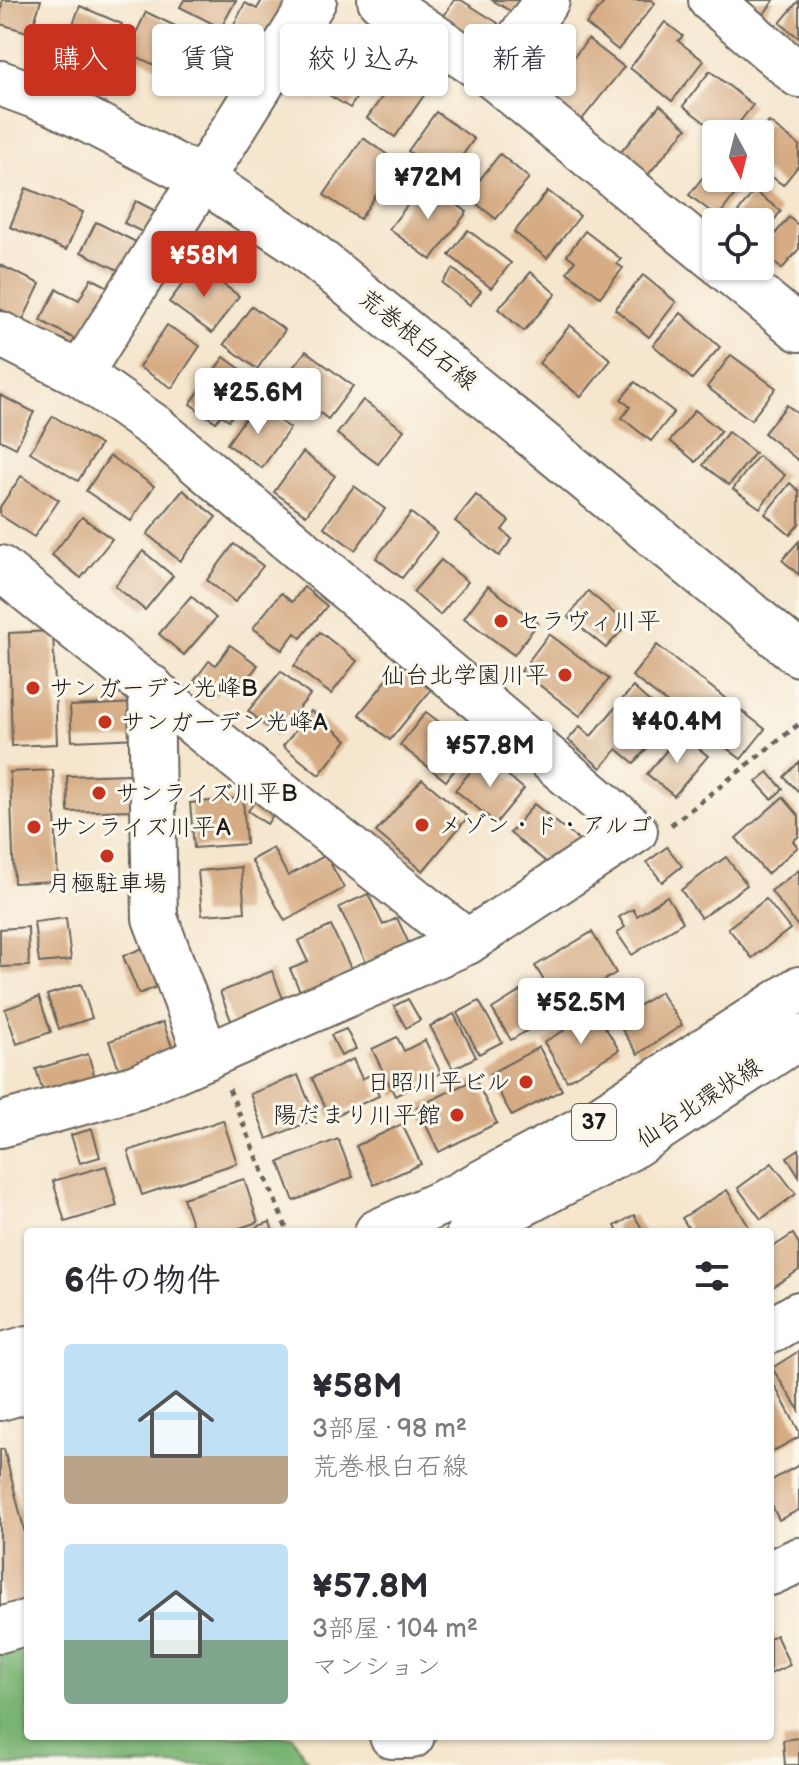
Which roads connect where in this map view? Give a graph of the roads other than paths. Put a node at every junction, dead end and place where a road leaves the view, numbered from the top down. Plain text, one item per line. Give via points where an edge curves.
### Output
1 (314, 0) edge
2 (380, 0) edge
3 (547, 0) edge
4 (711, 0) edge
5 (530, 24) edge
6 (464, 57) edge
7 (799, 75) edge
8 (0, 83) edge
9 (516, 96) edge
10 (202, 179) junction
11 (702, 248) edge
12 (740, 280) edge
13 (799, 329) edge
14 (0, 334) edge
15 (80, 374) junction
16 (0, 568) edge
17 (799, 654) edge
18 (151, 687) junction
19 (467, 942) junction
20 (799, 989) edge
21 (799, 1037) edge
22 (211, 1055) junction
23 (2, 1119) edge
24 (386, 1228) edge
25 (477, 1228) edge
26 (799, 1314) edge
27 (774, 1329) edge
28 (24, 1349) edge
29 (0, 1356) edge
30 (24, 1391) edge
31 (0, 1398) edge
32 (799, 1560) edge
33 (774, 1571) edge
34 (24, 1623) edge
35 (0, 1630) edge

1 - 10 street
2 - 6 street
3 - 5 street
4 - 7 street
8 - 10 street, 荒巻根白石線 via 54,103
9 - 11 street
10 - 15 street
10 - 17 street, 荒巻根白石線 via 298,243
12 - 13 street
14 - 15 street
15 - 19 street via 155,427 635,831
16 - 18 street
18 - 19 street
18 - 22 street via 155,918
19 - 22 street
20 - 24 street, 仙台北環状線 / 37 via 586,1127
21 - 25 street, 仙台北環状線 / 37 via 628,1149
22 - 23 street via 137,1087
26 - 27 street
28 - 29 street
30 - 31 street
32 - 33 street
34 - 35 street

